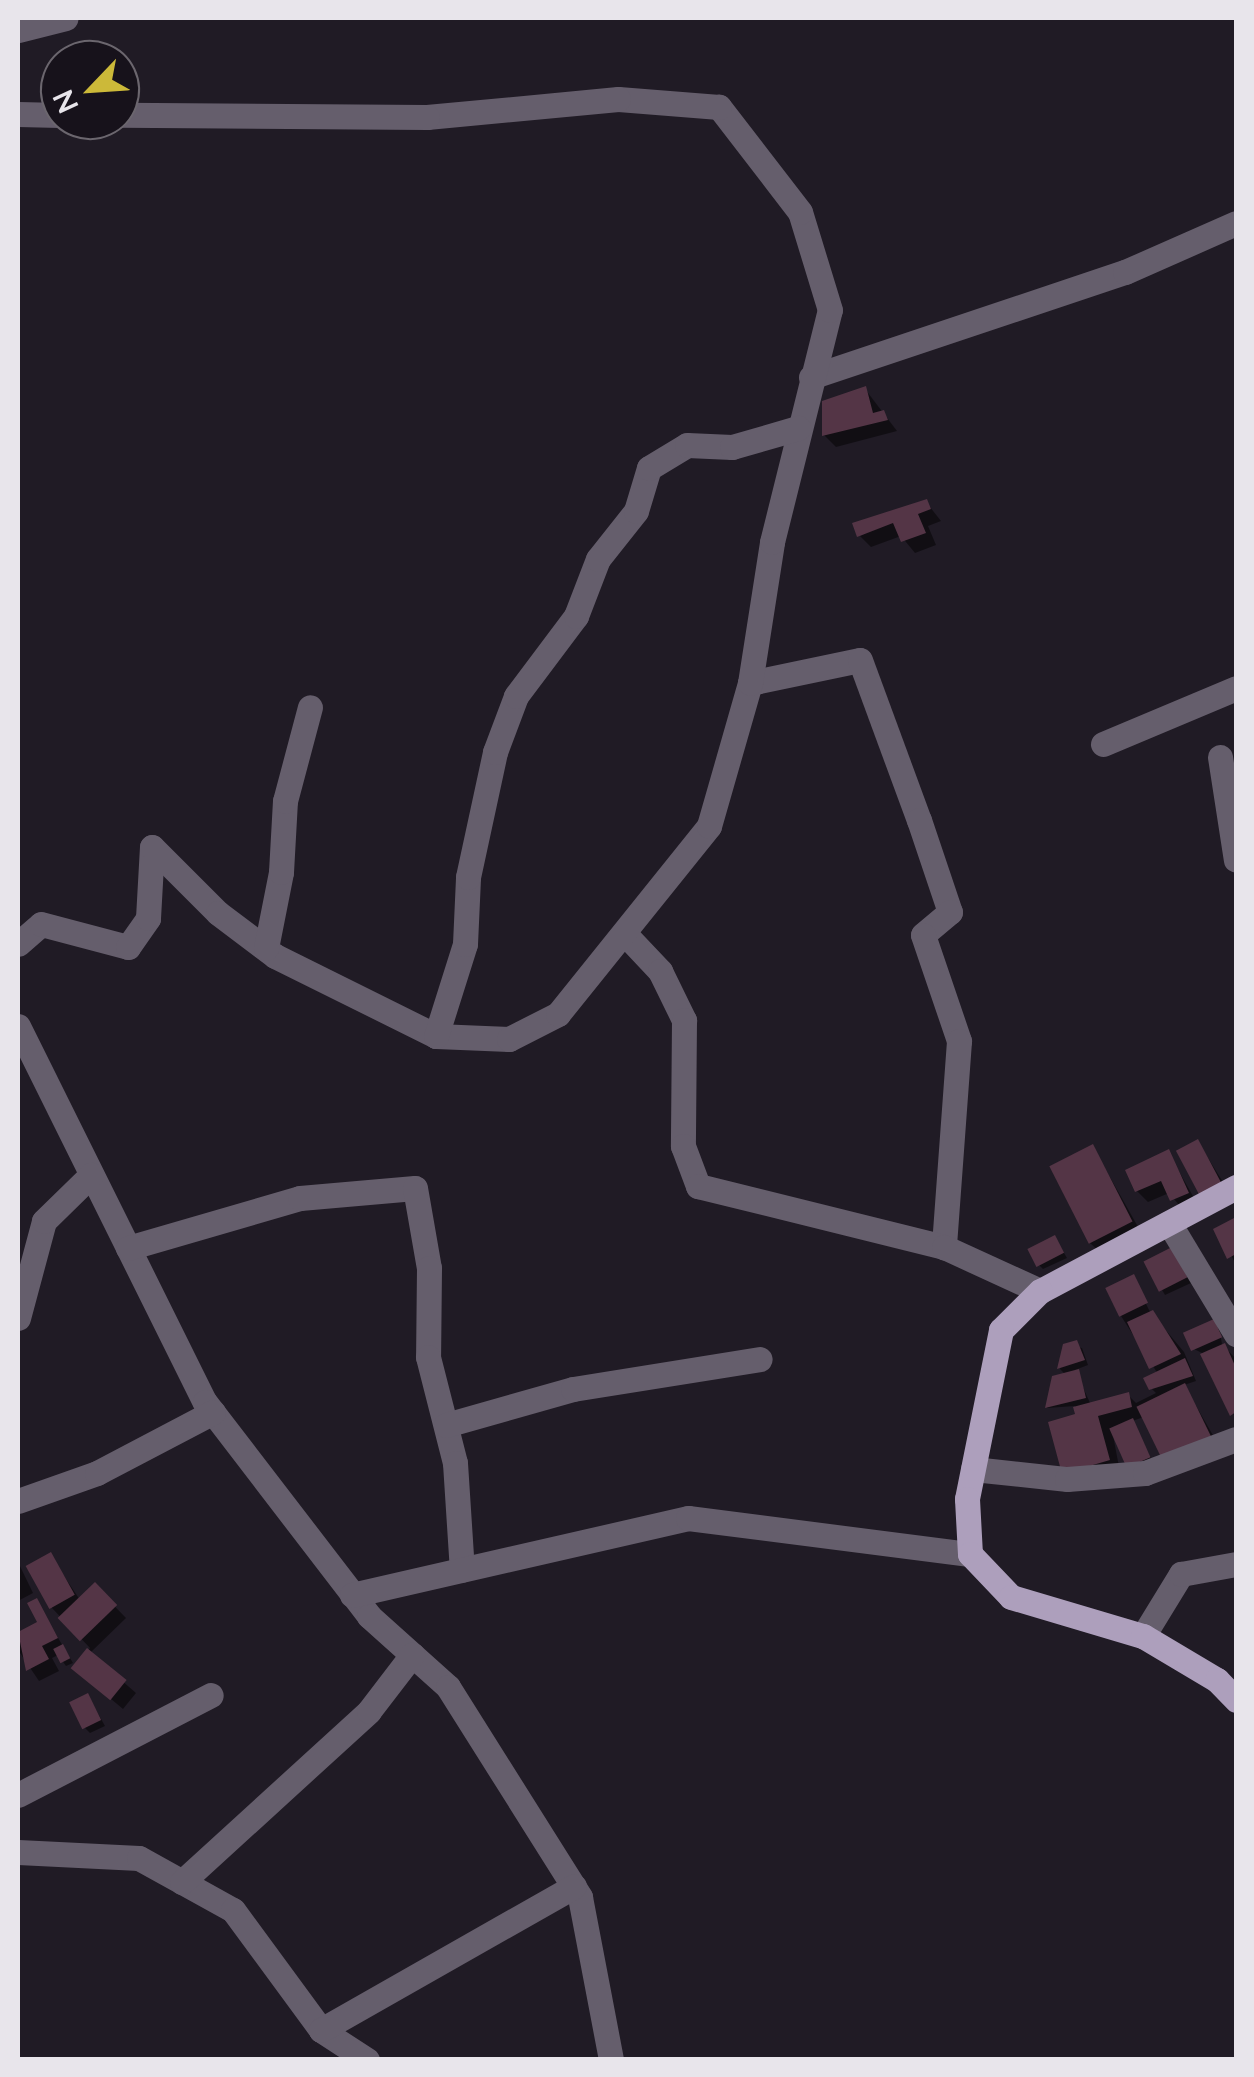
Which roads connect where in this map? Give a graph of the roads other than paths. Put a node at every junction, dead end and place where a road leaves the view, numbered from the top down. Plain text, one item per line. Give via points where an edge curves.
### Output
1 (66, 18) edge
2 (18, 30) edge
3 (140, 115) edge
4 (1236, 223) edge
5 (811, 377) junction
6 (798, 428) junction
7 (750, 683) junction
8 (1236, 688) edge
9 (310, 707) dead end
10 (1103, 744) dead end
11 (1220, 758) dead end
12 (1236, 860) edge
13 (626, 934) junction
14 (18, 944) edge
15 (266, 948) junction
16 (18, 1026) edge
17 (436, 1036) junction
18 (92, 1175) junction
19 (1236, 1187) edge
20 (1169, 1223) junction
21 (128, 1248) junction
22 (944, 1248) junction
23 (1040, 1291) junction
24 (18, 1318) edge
25 (1236, 1334) edge
26 (760, 1359) dead end
27 (213, 1412) junction
28 (446, 1425) junction
29 (1236, 1439) edge
30 (973, 1469) junction
31 (18, 1501) edge
32 (970, 1554) junction
33 (1236, 1564) edge
34 (462, 1570) junction
35 (352, 1595) junction
36 (1143, 1636) junction
37 (412, 1654) junction
38 (1224, 1674) edge
39 (211, 1695) dead end
40 (1236, 1700) edge
41 (18, 1795) edge
42 (18, 1852) edge
43 (182, 1882) junction
44 (574, 1886) junction
45 (321, 2030) junction
46 (367, 2060) edge
47 (611, 2060) edge

1 - 2 street
3 - 5 street via 426,117 618,99 719,108 800,212 830,310
4 - 5 street via 1125,272
5 - 6 street
6 - 7 street
6 - 17 street via 732,447 686,445 649,468 636,511 598,559 576,616 516,696 496,752 468,878 465,944
7 - 13 street via 709,826
7 - 22 street via 860,660 919,820 950,912 923,934 959,1042
8 - 10 street
9 - 15 street via 285,801 282,872
11 - 12 street
13 - 17 street via 558,1014 509,1040
13 - 22 street via 660,971 684,1020 683,1146 698,1186
14 - 15 street via 41,924 128,947 148,918 152,847 218,913
15 - 17 street
16 - 18 street
18 - 21 street
18 - 24 street via 44,1222
19 - 20 main road
20 - 23 main road
20 - 25 street
21 - 27 street
21 - 28 street via 300,1198 415,1188 429,1268 428,1358
22 - 23 street
23 - 30 main road via 1001,1330
26 - 28 street via 573,1389
27 - 31 street via 97,1473
27 - 35 street
28 - 34 street
29 - 30 street via 1145,1473 1066,1479
30 - 32 main road
32 - 34 street via 688,1518
32 - 36 main road via 1011,1597
33 - 36 street via 1180,1574
34 - 35 street
35 - 37 street
36 - 38 main road
37 - 43 street via 368,1711
37 - 44 street via 448,1687
38 - 40 main road
39 - 41 street
42 - 43 street via 139,1858
43 - 45 street via 233,1910
44 - 45 street
44 - 47 street
45 - 46 street

